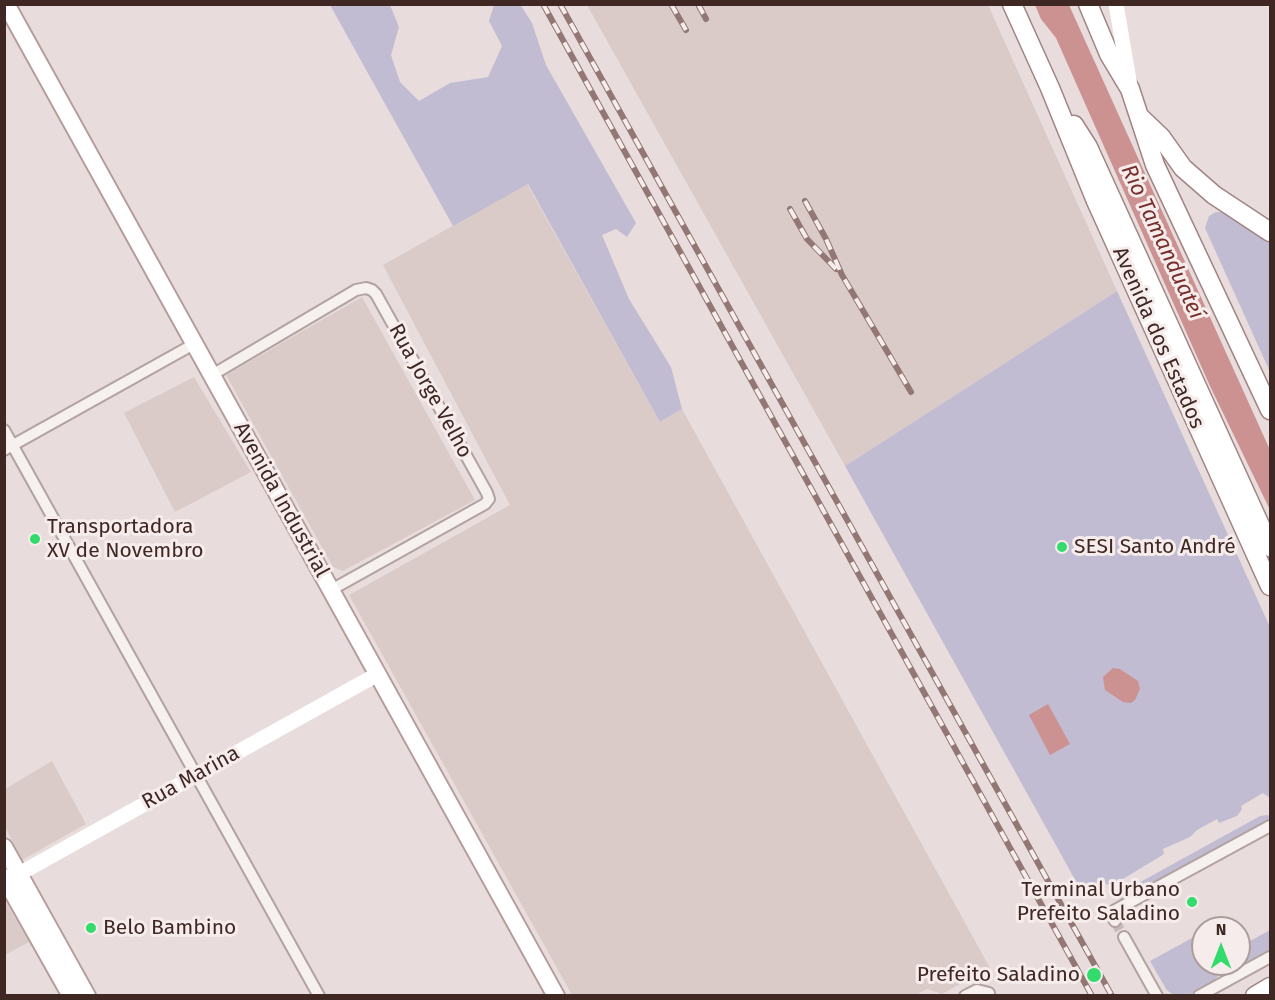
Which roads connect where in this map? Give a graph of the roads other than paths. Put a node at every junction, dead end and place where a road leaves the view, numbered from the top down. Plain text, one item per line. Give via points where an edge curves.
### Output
1 (1012, 4) edge
2 (1088, 4) edge
3 (1116, 4) edge
4 (7, 12) edge
5 (1050, 88) junction
6 (1130, 89) junction
7 (1141, 118) junction
8 (1270, 232) edge
9 (194, 344) junction
10 (212, 375) junction
11 (1270, 410) edge
12 (4, 430) edge
13 (9, 448) edge
14 (1270, 547) edge
15 (1270, 586) edge
16 (331, 590) junction
17 (378, 674) junction
18 (196, 775) junction
19 (1270, 826) edge
20 (4, 847) edge
21 (9, 878) edge
22 (1115, 921) dead end
23 (1124, 937) tunnel mouth
24 (1270, 957) edge
25 (1270, 987) edge
26 (989, 993) dead end
27 (71, 996) edge
28 (87, 996) edge
29 (319, 996) edge
30 (556, 996) edge
31 (965, 996) edge
32 (1157, 996) edge
33 (1199, 996) edge
34 (1256, 996) edge

1 - 5 highway, Avenida dos Estados
2 - 6 highway via 1109,54
3 - 6 street
4 - 9 main road, Avenida Industrial
5 - 14 highway, Avenida dos Estados via 1088,147
5 - 15 highway, Avenida dos Estados via 1096,201
6 - 7 highway
7 - 8 highway via 1161,136 1183,168 1214,195
7 - 11 highway via 1155,165
9 - 10 main road, Avenida Industrial
9 - 13 street
10 - 16 main road, Avenida Industrial
10 - 16 street, Rua Jorge Velho via 356,290 366,288 376,294 488,493 485,504
12 - 13 street
13 - 18 street
16 - 17 main road, Avenida Industrial
17 - 18 street, Rua Marina
17 - 30 main road, Avenida Industrial
18 - 21 street, Rua Marina
18 - 29 street
19 - 22 street via 1110,913
20 - 21 main road
21 - 27 main road
21 - 28 main road
23 - 32 street
24 - 33 street
25 - 34 highway
26 - 31 street via 977,990

